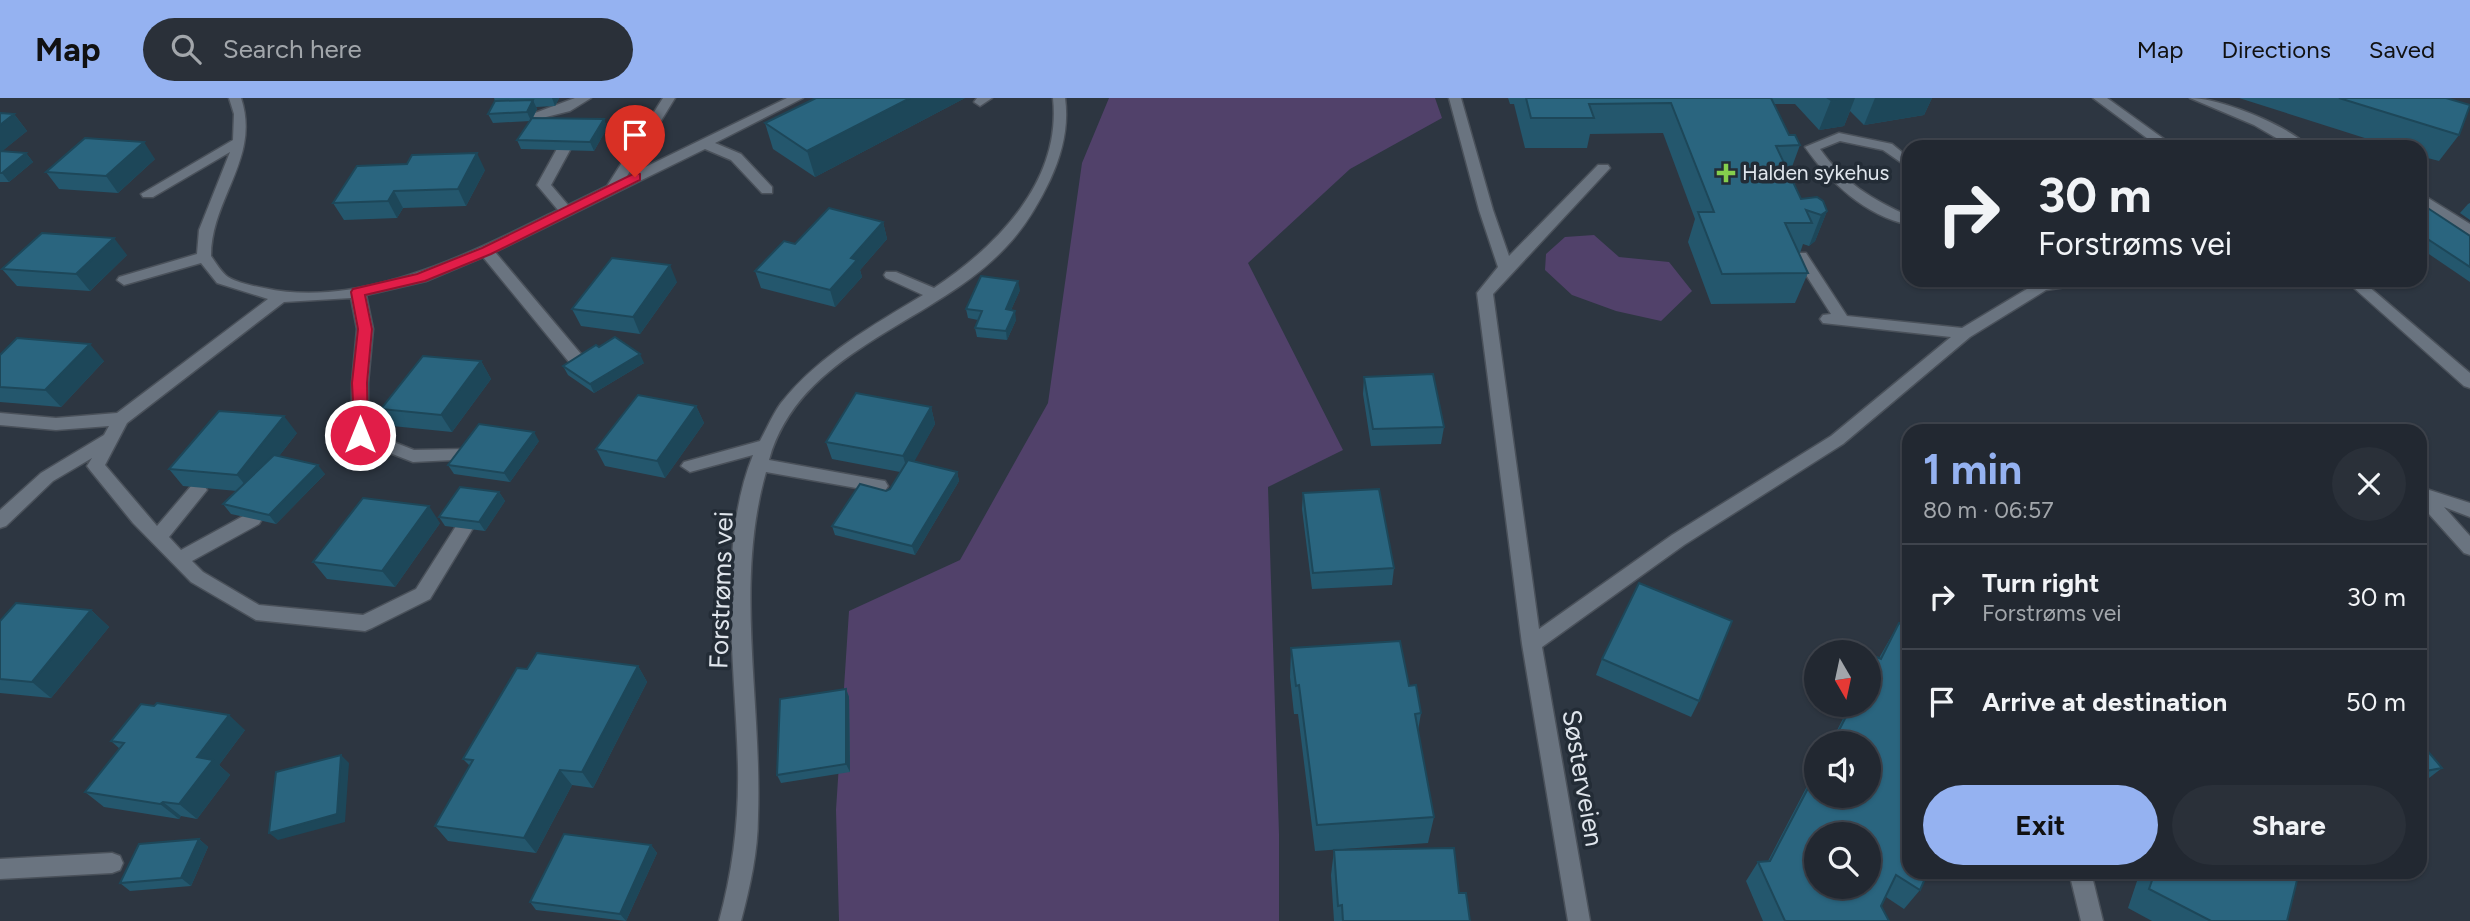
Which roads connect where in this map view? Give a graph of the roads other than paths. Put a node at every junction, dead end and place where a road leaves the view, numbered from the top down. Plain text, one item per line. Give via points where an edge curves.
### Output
1 (235, 98) edge
2 (585, 98) edge
3 (669, 98) edge
4 (797, 98) edge
5 (1059, 98) edge
6 (1455, 98) edge
7 (2099, 98) edge
8 (2196, 98) edge
9 (534, 116) edge
10 (2158, 140) edge
11 (2290, 140) edge
12 (240, 141) junction
13 (705, 144) junction
14 (563, 150) edge
15 (1902, 159) edge
16 (1603, 168) dead end
17 (612, 188) junction
18 (767, 190) dead end
19 (148, 194) dead end
20 (2427, 202) edge
21 (566, 211) junction
22 (1902, 218) edge
23 (2470, 232) edge
24 (486, 251) junction
25 (1801, 256) edge
26 (204, 257) junction
27 (1506, 268) junction
28 (891, 275) dead end
29 (124, 280) dead end
30 (2031, 287) edge
31 (2360, 287) edge
32 (358, 292) junction
33 (935, 294) junction
34 (281, 297) junction
35 (1965, 333) junction
36 (580, 364) edge
37 (2470, 382) edge
38 (121, 418) junction
39 (0, 419) edge
40 (110, 439) junction
41 (763, 446) junction
42 (467, 456) edge
43 (757, 464) junction
44 (690, 466) dead end
45 (879, 486) edge
46 (198, 490) edge
47 (2427, 494) edge
48 (2427, 499) edge
49 (2470, 510) edge
50 (253, 519) edge
51 (0, 521) edge
52 (464, 528) edge
53 (158, 537) junction
54 (2470, 548) edge
55 (180, 559) junction
56 (1532, 644) junction
57 (113, 863) dead end
58 (0, 869) edge
59 (2082, 879) edge
60 (730, 921) edge
61 (1579, 921) edge
62 (2092, 921) edge

1 - 12 street via 242,111
2 - 9 street
3 - 17 street
4 - 13 street
5 - 33 street, Forstrøms vei via 1056,147 1032,204 994,251
6 - 27 street
7 - 10 street
8 - 11 street via 2259,122
12 - 19 street
12 - 26 street via 205,232
13 - 17 street
13 - 18 street via 736,157
14 - 21 street via 544,185
15 - 22 street via 1887,147 1839,137 1812,146 1826,169 1860,199
16 - 27 street, Søsterveien
17 - 21 street
20 - 23 street
21 - 24 street
24 - 32 street via 421,278
24 - 36 street
25 - 35 street via 1835,319
26 - 29 street
26 - 34 street via 222,280
27 - 56 street, Søsterveien via 1485,293
28 - 33 street
30 - 35 street
31 - 37 street
32 - 34 street
32 - 42 street via 365,329 360,435 413,456
33 - 41 street, Forstrøms vei via 814,375 786,407
34 - 38 street
35 - 56 street via 1837,440 1678,540
38 - 39 street via 56,424
38 - 40 street
40 - 51 street via 47,477
40 - 53 street via 96,466
41 - 43 street, Forstrøms vei
41 - 44 street
43 - 45 street
43 - 60 street, Forstrøms vei via 742,573 748,816 743,870
46 - 53 street
47 - 49 street
48 - 54 street
50 - 55 street
52 - 55 street via 423,594 365,624 256,612 197,577
53 - 55 street
56 - 61 street, Søsterveien
57 - 58 street
59 - 62 street

